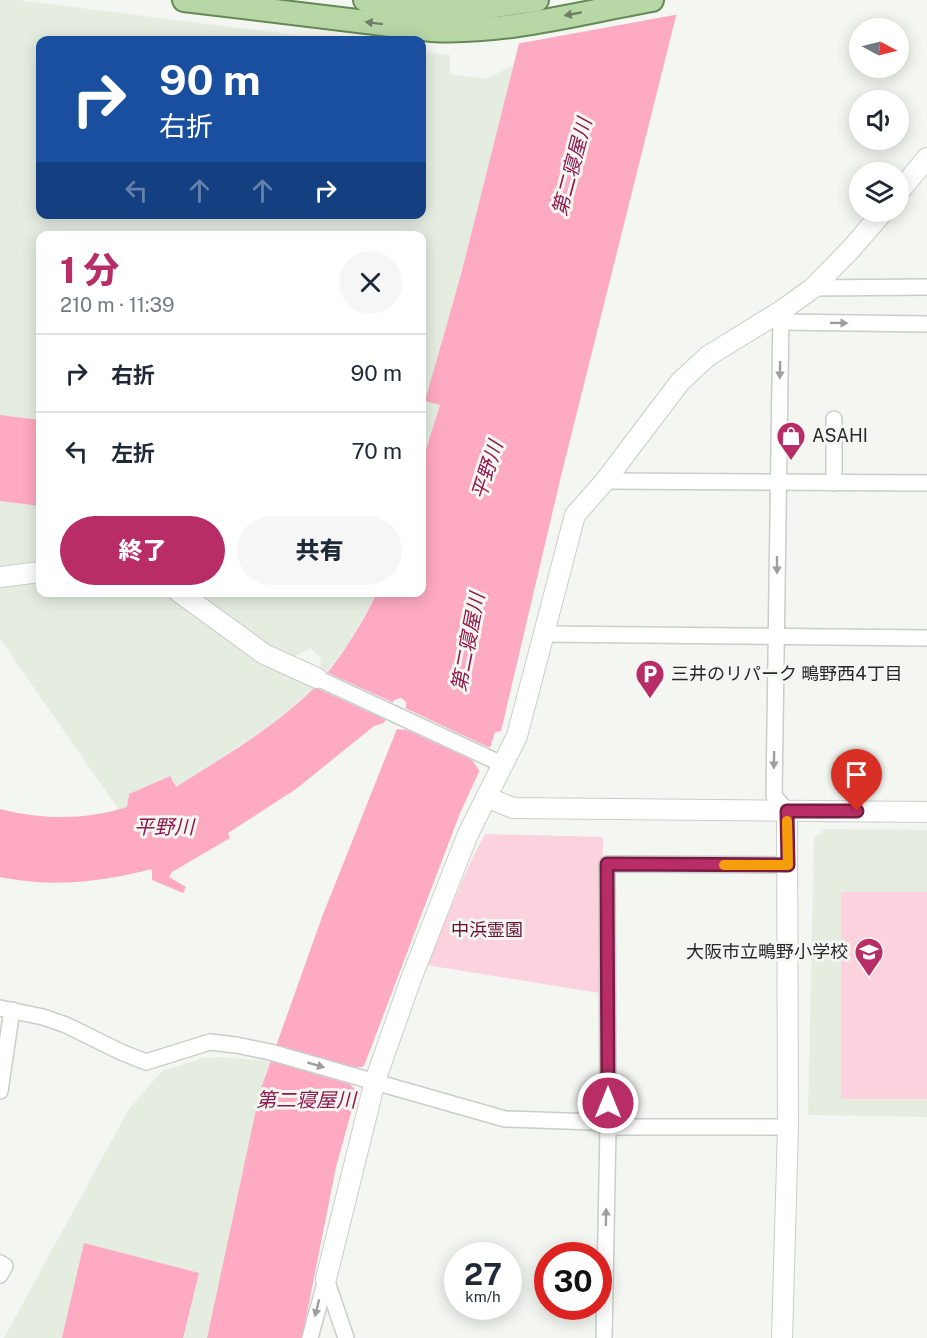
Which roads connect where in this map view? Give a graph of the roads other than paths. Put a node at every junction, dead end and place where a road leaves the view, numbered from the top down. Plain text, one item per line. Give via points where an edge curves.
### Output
1 (184, 0) edge
2 (365, 0) edge
3 (537, 0) edge
4 (652, 0) edge
5 (230, 3) edge
6 (433, 19) junction
7 (925, 164) edge
8 (909, 181) edge
9 (874, 222) edge
10 (927, 287) edge
11 (813, 288) junction
12 (781, 317) junction
13 (927, 324) edge
14 (834, 419) dead end
15 (605, 481) junction
16 (777, 482) junction
17 (834, 483) junction
18 (927, 483) edge
19 (36, 572) edge
20 (0, 577) edge
21 (186, 597) edge
22 (544, 634) junction
23 (777, 636) junction
24 (927, 638) edge
25 (317, 678) joint
26 (496, 762) junction
27 (486, 797) junction
28 (787, 811) junction
29 (927, 812) edge
30 (788, 865) junction
31 (6, 1009) edge
32 (2, 1069) edge
33 (369, 1080) junction
34 (0, 1091) edge
35 (608, 1127) junction
36 (788, 1127) junction
37 (0, 1263) edge
38 (0, 1275) edge
39 (326, 1279) junction
40 (310, 1338) edge
41 (346, 1338) edge
42 (604, 1338) edge
43 (782, 1338) edge

1 - 5 main road
2 - 6 main road
3 - 6 main road
4 -> 6 main road via 497,28 459,31
6 -> 5 main road
7 - 8 street
9 - 11 street
10 - 11 street
11 - 12 street
12 -> 13 street
12 - 15 street via 708,356 680,382
12 -> 16 street
14 - 17 street
15 - 16 street
15 - 22 street via 575,515
16 - 17 street
16 -> 23 street
17 - 18 street
19 - 20 street
21 - 25 street via 264,654
22 - 23 street
22 - 26 street via 521,723
23 - 24 street
23 -> 28 street via 774,796
25 - 26 street
26 - 27 street
27 - 28 street via 513,808
27 - 33 street
28 - 29 street
28 - 30 street
30 - 35 street via 607,864
30 - 36 street
31 - 32 street
31 -> 33 street via 66,1025 146,1062 210,1042 270,1052
32 - 34 street
33 - 35 street via 506,1119 594,1122
33 - 39 street
35 - 36 street
42 -> 35 street
36 - 43 street
37 - 38 street via 5,1266
39 -> 40 street
39 - 41 street

